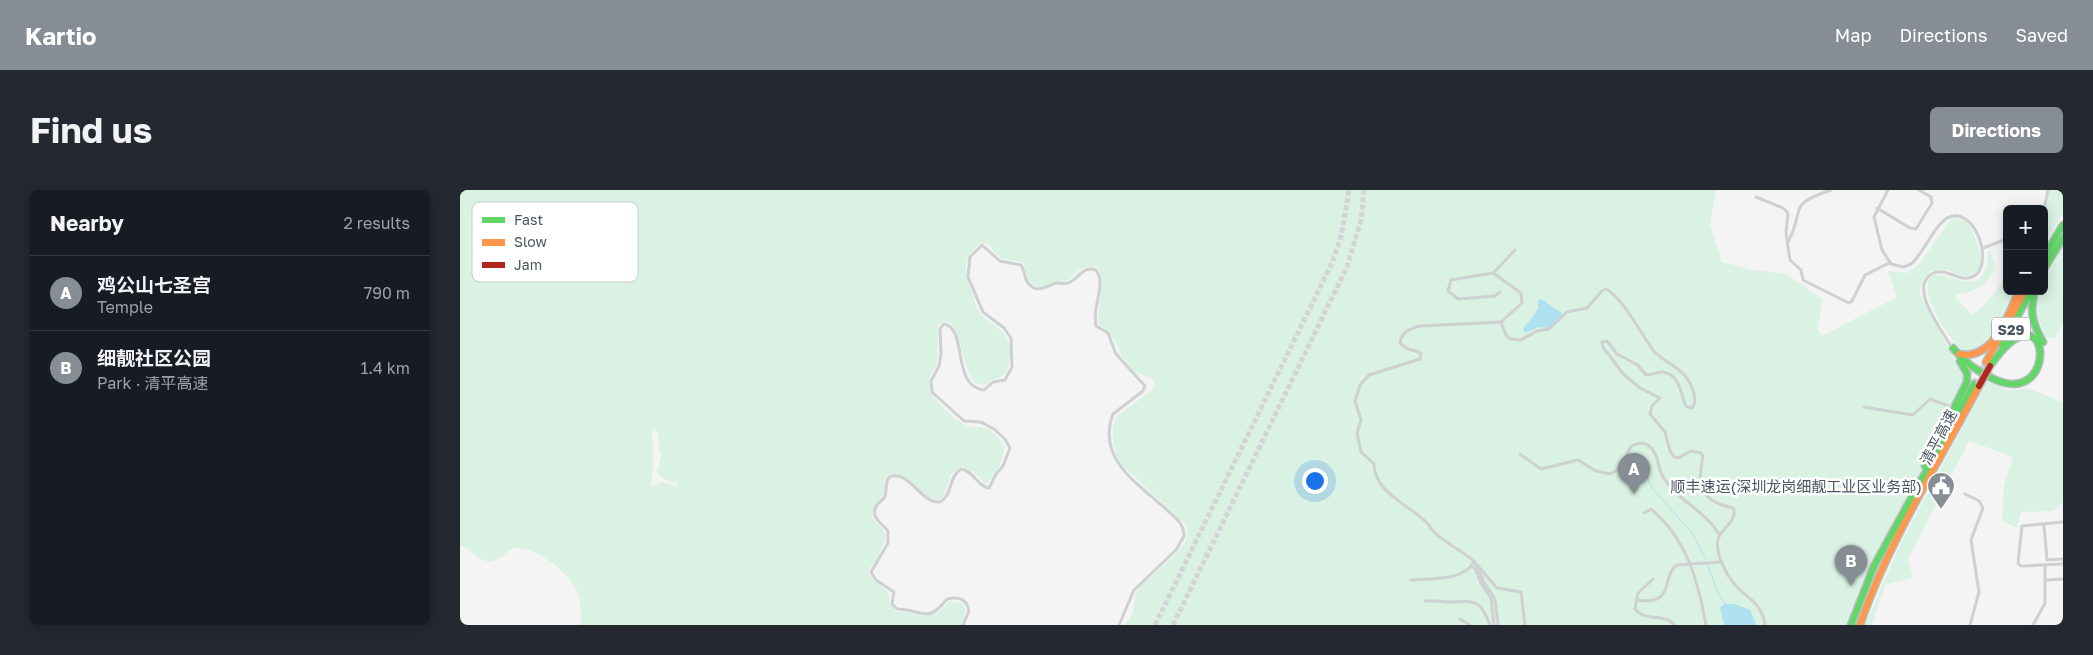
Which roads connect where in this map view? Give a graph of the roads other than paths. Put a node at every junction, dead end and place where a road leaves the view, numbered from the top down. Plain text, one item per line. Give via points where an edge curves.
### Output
1 (1831, 190) edge
2 (1888, 190) edge
3 (1919, 190) edge
4 (2048, 190) edge
5 (1756, 197) dead end
6 (2045, 205) edge
7 (1877, 208) junction
8 (2063, 221) edge
9 (2063, 225) edge
10 (2063, 238) edge
11 (2003, 240) edge
12 (1787, 243) junction
13 (2048, 244) edge
14 (1982, 248) junction
15 (1514, 250) dead end
16 (2048, 250) edge
17 (2056, 250) junction
18 (1889, 262) junction
19 (2048, 262) edge
20 (2048, 266) edge
21 (1493, 273) junction
22 (1500, 292) dead end
23 (2017, 295) edge
24 (2023, 295) edge
25 (2029, 295) edge
26 (2034, 295) edge
27 (1501, 322) junction
28 (1953, 348) junction
29 (1956, 356) junction
30 (1988, 364) junction
31 (1977, 385) junction
32 (1864, 407) dead end
33 (1954, 408) junction
34 (1520, 454) dead end
35 (1914, 494) junction
36 (1965, 494) dead end
37 (1644, 513) dead end
38 (2063, 522) edge
39 (2044, 525) junction
40 (1719, 534) junction
41 (2063, 559) edge
42 (1721, 562) junction
43 (1690, 564) junction
44 (2063, 564) edge
45 (2044, 565) junction
46 (1474, 566) junction
47 (1482, 574) junction
48 (1653, 579) dead end
49 (2063, 579) edge
50 (1411, 580) dead end
51 (2045, 580) junction
52 (1636, 600) junction
53 (1425, 601) dead end
54 (1460, 619) dead end
55 (963, 625) edge
56 (1119, 625) edge
57 (1470, 625) edge
58 (1490, 625) edge
59 (1496, 625) edge
60 (1525, 625) edge
61 (1674, 625) edge
62 (1706, 625) edge
63 (1765, 625) edge
64 (1851, 625) edge
65 (1860, 625) edge
66 (1970, 625) edge
67 (2033, 625) edge

1 - 12 street via 1801,203
2 - 7 street
3 - 7 street via 1931,198 1932,203 1916,229
4 - 6 street
5 - 12 street via 1788,213
7 - 18 street via 1874,222
8 - 13 highway
9 - 16 highway
10 - 17 highway
11 - 14 street
12 - 18 street via 1790,260 1801,270 1803,280 1848,303 1865,275
14 - 18 street via 1968,220 1952,216 1942,223 1911,264 1903,267
14 - 28 street via 1982,266 1972,277 1965,279 1938,271 1924,282 1922,290 1926,302
15 - 21 street
17 - 19 highway
17 - 20 highway
21 - 22 street via 1454,279 1449,283 1448,291 1463,300 1495,296
21 - 27 street via 1522,296 1520,306
23 - 28 highway via 1984,351 1966,357
24 - 30 highway, 清平高速 / S29
25 - 30 highway, 清平高速 / S29
26 - 29 highway via 2031,317 2046,354 2029,383 2016,388 2005,386 1970,369
27 - 40 street via 1510,339 1521,340 1537,331 1549,329 1567,312 1587,308 1606,289 1614,295 1657,354 1681,371 1690,382 1695,404 1692,408 1686,406 1680,385 1672,376 1663,372 1646,375 1638,365 1617,354 1607,341 1602,342 1621,373 1660,398 1650,414 1665,432 1674,457 1694,450 1702,454 1700,485 1716,502 1735,511 1732,521
27 - 46 street via 1412,328 1400,336 1400,343 1421,353 1420,359 1369,375 1356,395 1361,420 1357,432 1361,452 1374,464 1377,479
28 - 29 highway
28 - 30 highway via 1972,367 2013,385 2032,376 2042,357 2041,346 2033,336 2020,335
29 - 33 highway via 1968,379
30 - 31 highway, 清平高速 / S29, bridge
31 - 35 highway, 清平高速 / S29
31 - 65 highway, 清平高速 / S29 via 1896,542
32 - 33 street via 1913,415 1930,399
33 - 35 highway
34 - 40 street via 1541,469 1578,460 1596,471 1610,474 1620,468 1631,446 1644,443 1655,454 1663,478 1690,506 1712,522
35 - 64 highway, 清平高速 / S29 via 1874,566
36 - 66 street via 1979,501 1983,508 1971,540 1979,592
37 - 43 street via 1651,509 1663,520 1678,539
38 - 39 street via 2045,522
39 - 41 street via 2047,560
39 - 45 street via 2022,526 2018,563 2021,566
40 - 42 street via 1717,545
42 - 43 street
42 - 63 street via 1737,587 1754,601
43 - 52 street via 1674,567 1667,589 1656,599
43 - 62 street
44 - 45 street
45 - 51 street
46 - 47 street
46 - 50 street via 1457,575
46 - 59 street via 1491,598
47 - 59 street via 1495,600
47 - 60 street via 1497,588 1521,592
48 - 52 street via 1638,593
49 - 51 street
51 - 67 street via 2045,603
52 - 61 street via 1635,609 1641,615 1667,619
53 - 58 street via 1475,602 1483,609
54 - 57 street
55 - 56 street via 970,611 963,599 947,599 936,611 925,615 897,609 892,604 894,592 876,580 871,572 888,542 888,531 876,519 875,512 885,496 890,476 908,481 927,500 940,502 948,495 953,476 961,469 989,488 1009,452 1008,443 996,431 983,423 964,421 936,398 930,388 940,364 940,330 944,324 950,326 956,335 963,369 973,385 984,390 993,382 1005,380 1011,372 1011,337 983,312 968,277 971,257 983,245 1000,261 1022,265 1026,281 1037,289 1070,282 1082,272 1096,270 1100,289 1094,314 1096,326 1108,333 1116,354 1146,386 1114,414 1110,450 1120,467 1180,522 1184,536 1176,550 1134,590

